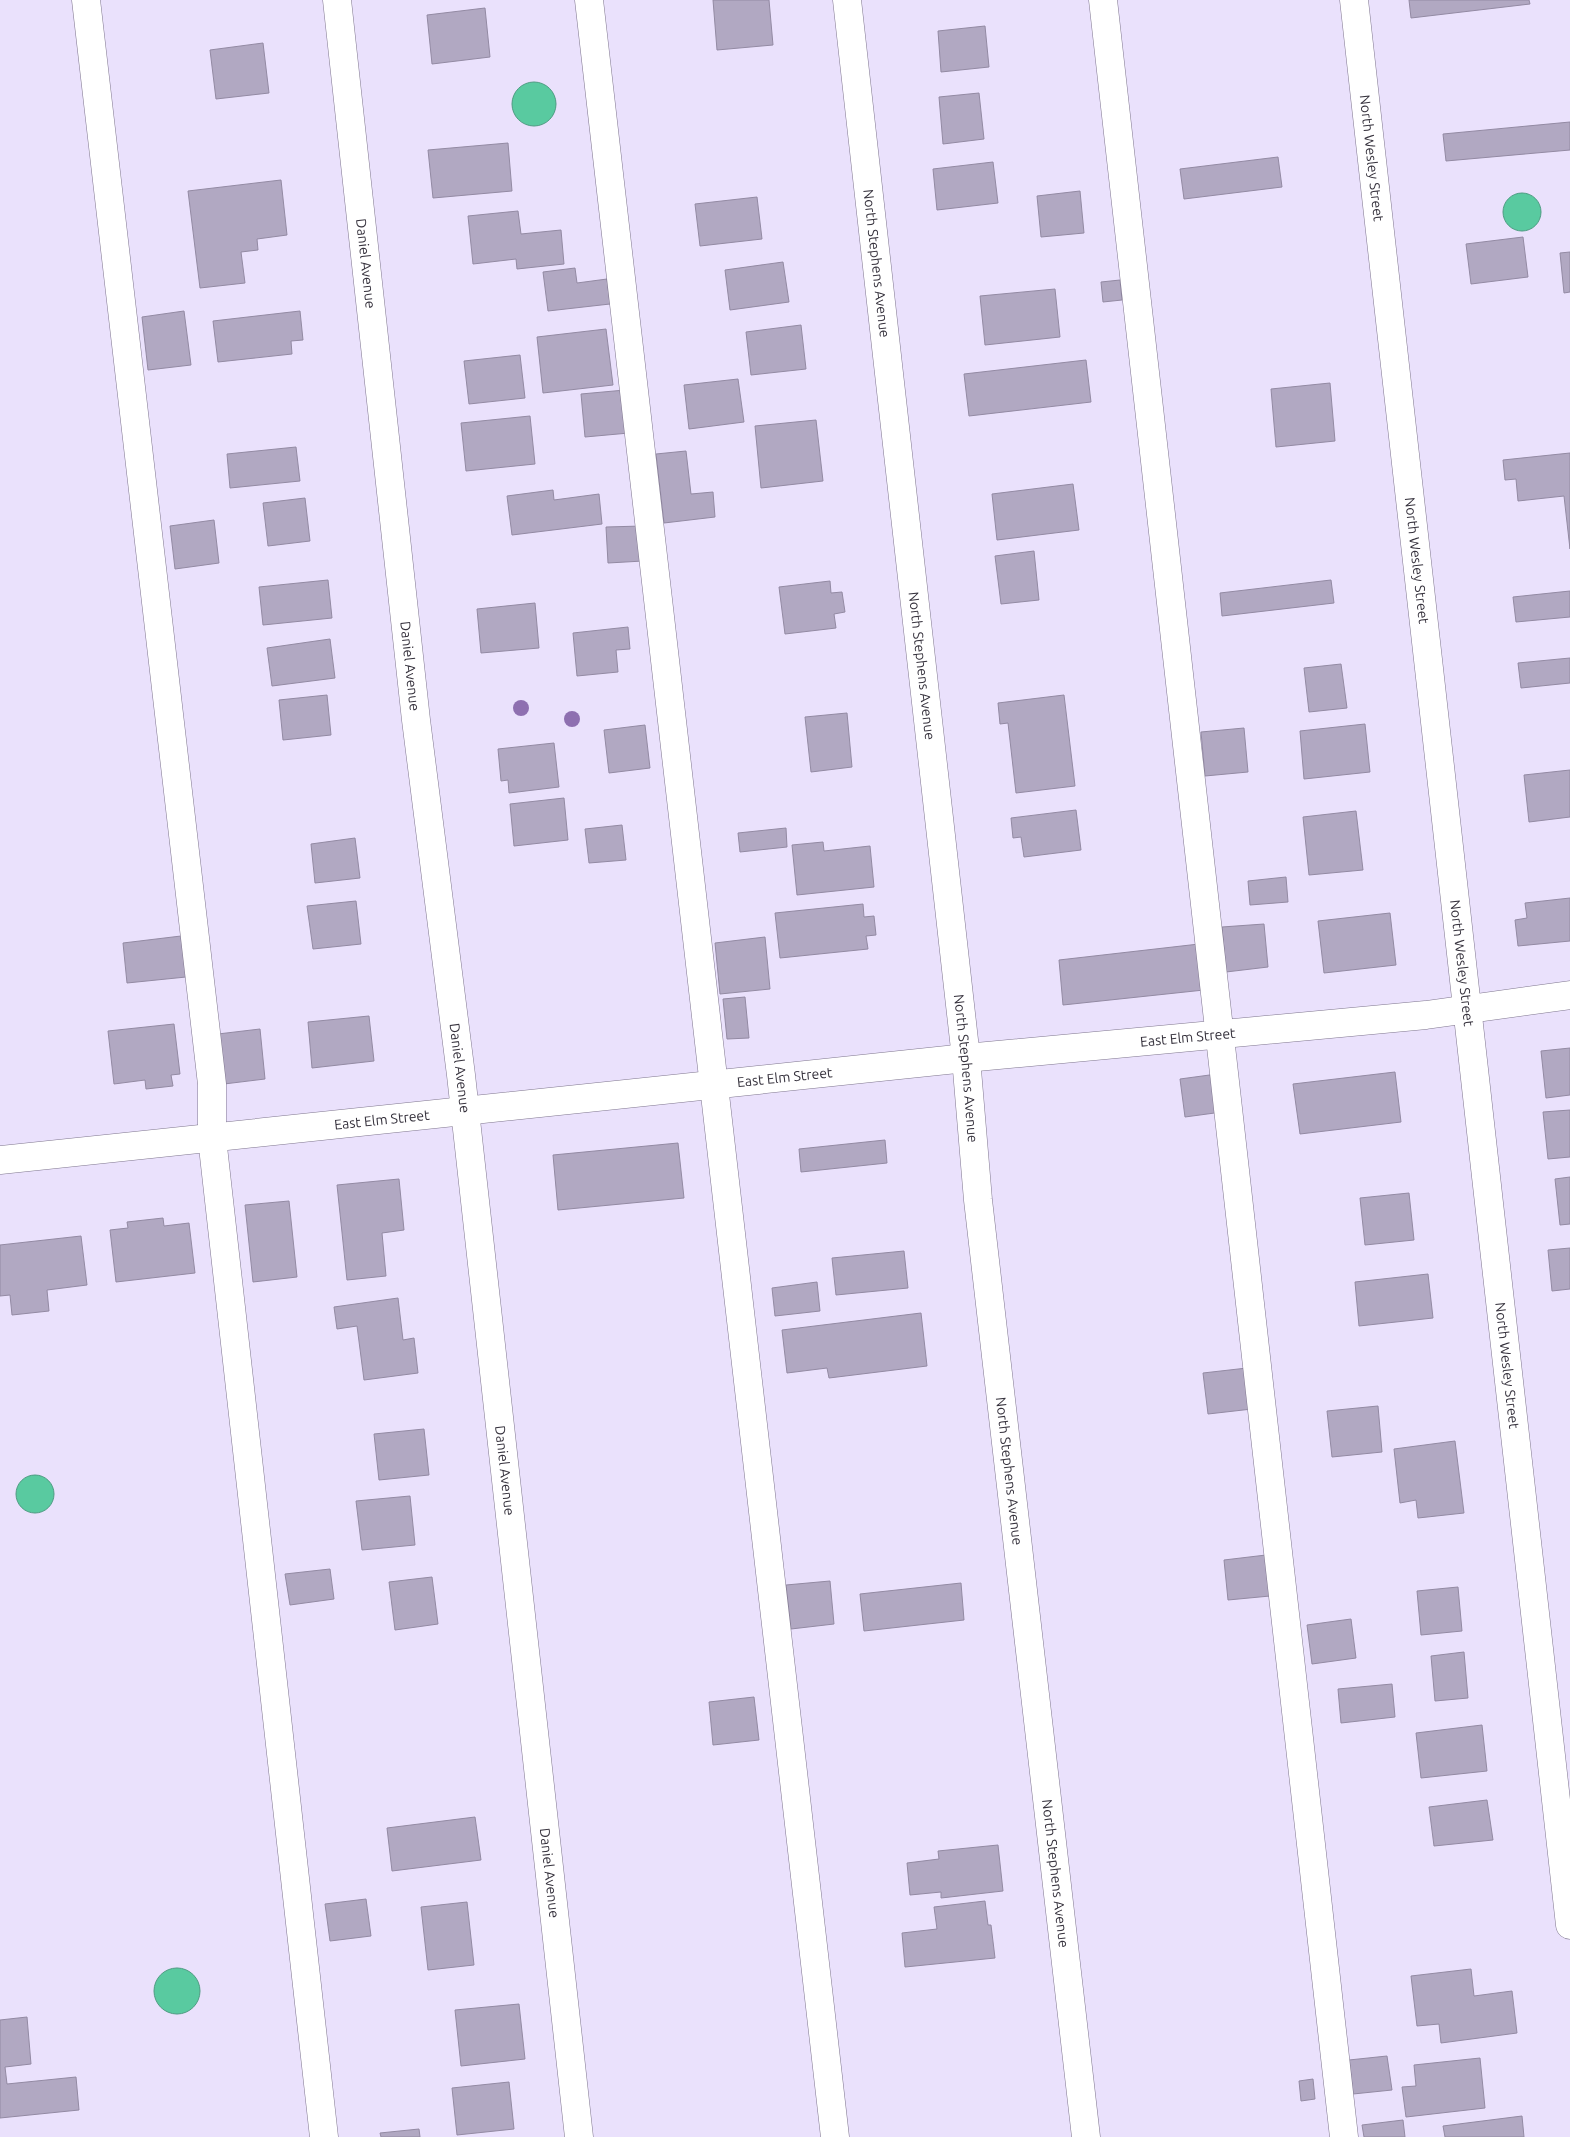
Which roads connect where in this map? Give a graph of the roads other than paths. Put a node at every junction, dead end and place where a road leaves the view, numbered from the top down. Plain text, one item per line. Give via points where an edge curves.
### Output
1 (86, 0) edge
2 (337, 0) edge
3 (589, 0) edge
4 (847, 0) edge
5 (1103, 0) edge
6 (1354, 0) edge
7 (1570, 995) edge
8 (1466, 1009) junction
9 (1220, 1035) junction
10 (966, 1058) junction
11 (713, 1084) junction
12 (465, 1111) junction
13 (212, 1138) junction
14 (0, 1160) edge
15 (1570, 1926) edge
16 (324, 2137) edge
17 (579, 2137) edge
18 (835, 2137) edge
19 (1086, 2137) edge
20 (1344, 2137) edge

1 - 13 street via 212,1084
2 - 12 street, Daniel Avenue via 416,720
3 - 11 street
4 - 10 street, North Stephens Avenue
5 - 9 street
6 - 8 street, North Wesley Street
7 - 8 street, East Elm Street
8 - 9 street, East Elm Street
8 - 15 street, North Wesley Street
9 - 10 street, East Elm Street
9 - 20 street
10 - 11 street, East Elm Street
10 - 19 street, North Stephens Avenue via 978,1200
11 - 12 street, East Elm Street
11 - 18 street
12 - 13 street, East Elm Street
12 - 17 street, Daniel Avenue
13 - 14 street, East Elm Street
13 - 16 street

